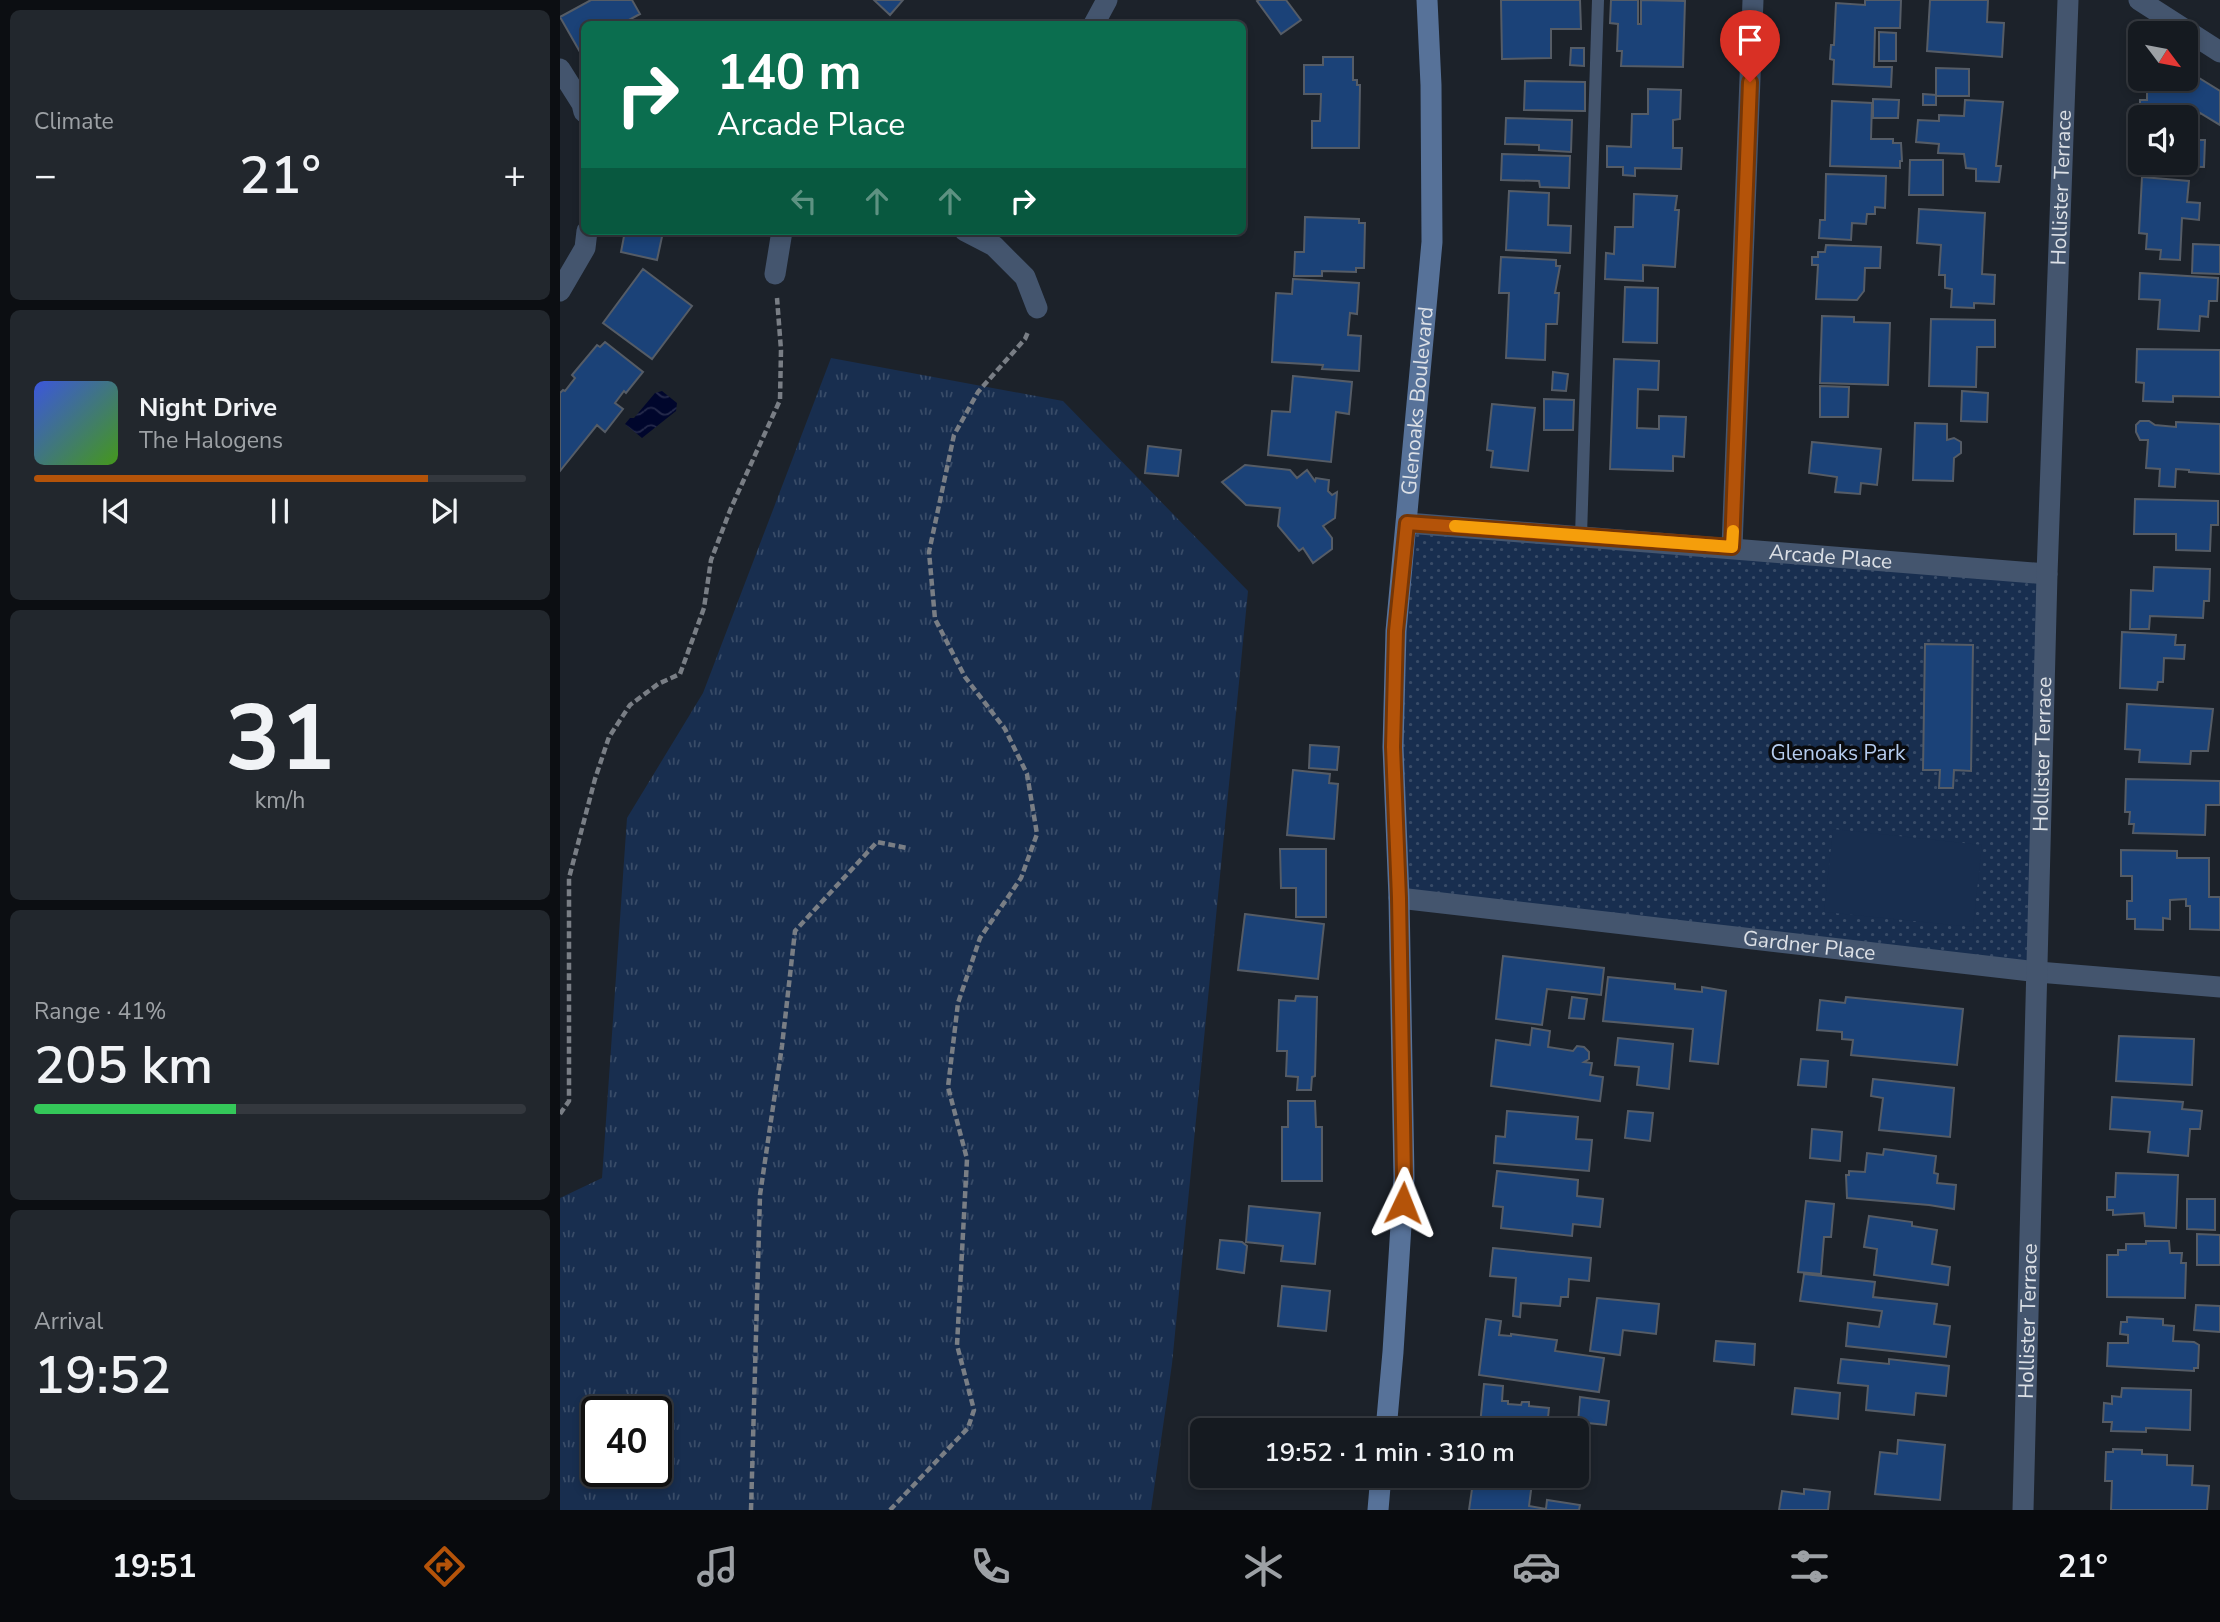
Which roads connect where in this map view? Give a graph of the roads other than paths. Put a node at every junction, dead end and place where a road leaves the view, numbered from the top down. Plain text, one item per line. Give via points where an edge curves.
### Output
1 (1107, 0) edge
2 (1427, 0) edge
3 (1598, 0) edge
4 (1753, 0) edge
5 (2068, 0) edge
6 (2139, 0) edge
7 (1096, 21) edge
8 (2220, 52) edge
9 (560, 69) edge
10 (581, 102) edge
11 (587, 235) edge
12 (781, 235) edge
13 (973, 235) edge
14 (775, 274) road end
15 (560, 290) edge
16 (1037, 308) road end
17 (1407, 523) junction
18 (1581, 536) junction
19 (1732, 547) junction
20 (2047, 574) junction
21 (1399, 898) junction
22 (2038, 972) junction
23 (2220, 987) edge
24 (1387, 1418) edge
25 (1380, 1488) edge
26 (1378, 1510) edge
27 (2023, 1510) edge

1 - 7 street
2 - 17 street, Glenoaks Boulevard via 1432,242
3 - 18 lane
4 - 19 street
5 - 20 street, Hollister Terrace
6 - 8 street
9 - 10 street
11 - 15 street via 585,248
12 - 14 street
13 - 16 street via 994,246 1024,277
17 - 18 street, Arcade Place
17 - 21 street, Glenoaks Boulevard via 1396,631
18 - 19 street, Arcade Place
19 - 20 street, Arcade Place
20 - 22 street, Hollister Terrace
21 - 22 street, Gardner Place
21 - 24 street, Glenoaks Boulevard via 1404,1178
22 - 23 street, Gardner Place
22 - 27 street, Hollister Terrace
25 - 26 street

